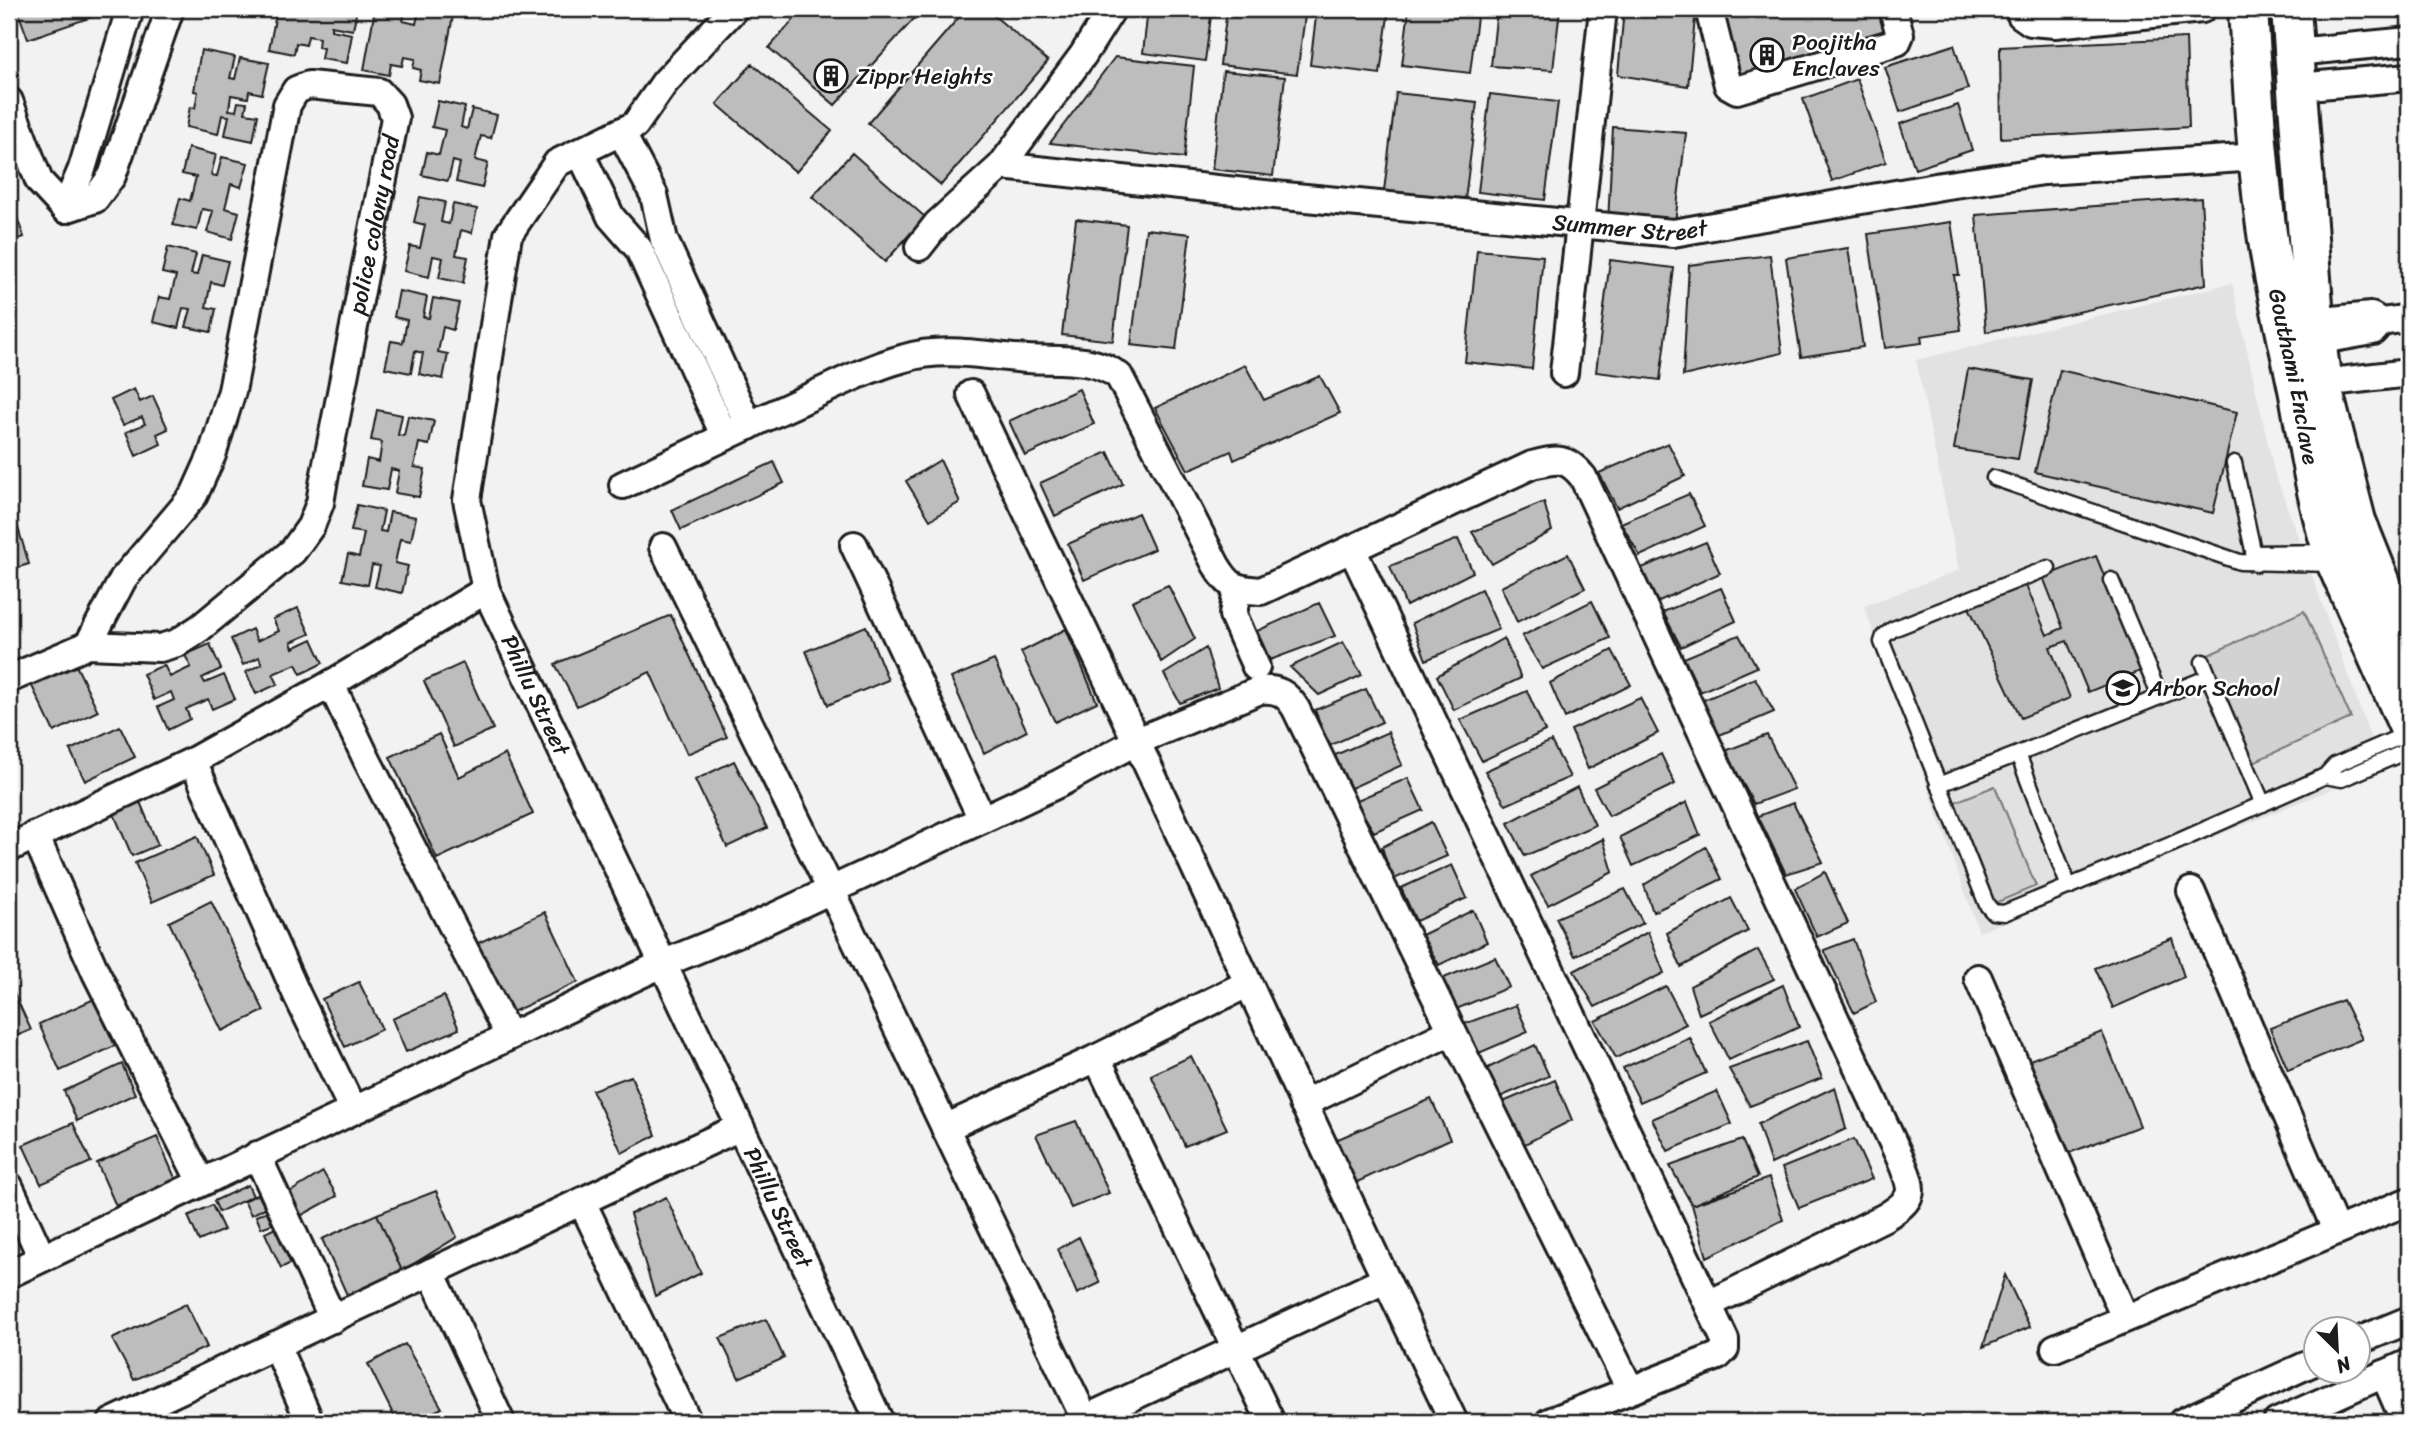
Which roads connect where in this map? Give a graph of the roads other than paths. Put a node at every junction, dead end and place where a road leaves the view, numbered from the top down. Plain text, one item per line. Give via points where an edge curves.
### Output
1 (130, 9) edge
2 (170, 9) edge
3 (734, 9) edge
4 (1112, 9) edge
5 (1602, 9) edge
6 (1709, 9) edge
7 (1893, 9) edge
8 (2021, 9) edge
9 (2202, 9) edge
10 (2238, 9) edge
11 (2248, 9) edge
12 (2272, 9) edge
13 (2291, 9) edge
14 (2409, 41) edge
15 (2297, 70) junction
16 (2409, 77) edge
17 (9, 101) edge
18 (621, 132) junction
19 (580, 152) junction
20 (2258, 157) junction
21 (1000, 166) junction
22 (65, 209) junction
23 (1579, 225) junction
24 (919, 247) dead end
25 (2409, 318) edge
26 (2315, 332) junction
27 (1564, 373) dead end
28 (2409, 373) edge
29 (2322, 383) junction
30 (971, 394) dead end
31 (737, 431) junction
32 (2234, 463) dead end
33 (1994, 478) dead end
34 (623, 485) dead end
35 (854, 545) dead end
36 (663, 547) dead end
37 (1352, 549) junction
38 (2254, 558) junction
39 (2335, 558) junction
40 (2048, 568) dead end
41 (2111, 580) dead end
42 (1237, 589) junction
43 (486, 590) junction
44 (88, 645) junction
45 (2409, 653) edge
46 (2203, 662) dead end
47 (1256, 667) dead end
48 (2209, 677) junction
49 (9, 679) edge
50 (331, 684) junction
51 (2160, 697) junction
52 (2409, 727) edge
53 (2409, 733) edge
54 (1135, 742) junction
55 (2409, 750) edge
56 (2018, 754) junction
57 (193, 761) junction
58 (2325, 776) junction
59 (1938, 786) junction
60 (2263, 804) junction
61 (982, 818) junction
62 (35, 835) junction
63 (9, 848) edge
64 (2068, 887) junction
65 (831, 890) junction
66 (2191, 891) dead end
67 (662, 964) junction
68 (1978, 978) dead end
69 (1247, 984) junction
70 (1452, 1031) junction
71 (509, 1035) junction
72 (1097, 1058) junction
73 (1303, 1104) junction
74 (353, 1110) junction
75 (740, 1127) junction
76 (945, 1128) junction
77 (257, 1155) junction
78 (201, 1182) junction
79 (9, 1186) edge
80 (2409, 1201) edge
81 (582, 1202) junction
82 (2336, 1230) junction
83 (42, 1258) junction
84 (431, 1272) junction
85 (9, 1274) edge
86 (1385, 1280) junction
87 (1709, 1304) junction
88 (2125, 1318) junction
89 (333, 1319) junction
90 (2409, 1320) edge
91 (2372, 1335) edge
92 (276, 1345) junction
93 (2055, 1348) dead end
94 (1237, 1349) junction
95 (2409, 1363) edge
96 (2302, 1366) edge
97 (2384, 1374) junction
98 (1630, 1389) junction
99 (1081, 1420) edge
100 (111, 1422) edge
101 (310, 1422) edge
102 (501, 1422) edge
103 (688, 1422) edge
104 (880, 1422) edge
105 (1270, 1422) edge
106 (1454, 1422) edge
107 (1549, 1422) edge
108 (2182, 1422) edge
109 (2277, 1422) edge
110 (2405, 1422) edge

1 - 22 street via 82,169
2 - 22 street via 112,176 95,199
3 - 18 street, Phillu Street via 665,82 635,125
4 - 21 street
5 - 23 street
6 - 7 street via 1728,85 1737,90 1897,41 1900,35
8 - 9 street via 2021,15 2031,22 2055,24
10 - 11 street
11 - 12 street
11 - 20 street, Gouthami Enclave
13 - 15 street, Gouthami Enclave
14 - 15 street
15 - 16 street
15 - 26 street, Gouthami Enclave
17 - 22 street via 39,181
18 - 19 street, Phillu Street
18 - 31 street via 654,195 664,240
19 - 31 street via 611,217 639,249
19 - 43 street, Phillu Street via 557,163 508,235 467,500
20 - 23 street, Summer Street via 2044,171 1672,233
20 - 39 street, Gouthami Enclave via 2269,247 2312,476
21 - 23 street, Summer Street
21 - 24 street
23 - 27 street
25 - 26 street via 2381,322 2373,331
26 - 29 street, Gouthami Enclave
28 - 29 street
29 - 45 street, Gouthami Enclave via 2356,521
30 - 54 street
31 - 34 street
31 - 42 street via 906,357 980,353 1105,366 1119,376 1129,392 1216,565
32 - 38 lane
33 - 38 lane via 2240,562
35 - 61 street
36 - 65 street
37 - 42 street via 1261,591
37 - 87 street
37 - 87 street via 1532,465 1562,460 1573,464 1583,477 1910,1187 1909,1198 1885,1217
38 - 39 lane
39 - 52 street, Gouthami Enclave
40 - 59 lane via 1884,636 1883,648
41 - 51 lane
42 - 47 street via 1233,615
43 - 50 street
43 - 67 street, Phillu Street
44 - 44 street, police colony road via 160,648 177,643 293,551 311,526 320,503 395,118 379,92 309,85 296,90 287,104 232,391 212,455 194,495 123,579
44 - 49 street, police colony road
46 - 48 lane
48 - 51 lane
48 - 60 lane
50 - 57 street
50 - 71 street
51 - 56 lane
53 - 58 lane via 2335,765
54 - 61 street
54 - 69 street
54 - 70 street via 1260,690 1280,691 1289,698
55 - 58 lane via 2342,779
56 - 59 lane
56 - 64 lane
57 - 62 street
57 - 74 street
58 - 60 lane
59 - 64 lane via 1993,912 2004,913
60 - 64 lane
61 - 65 street
62 - 63 street
62 - 78 street via 96,973
65 - 67 street
65 - 76 street
66 - 82 street
67 - 71 street
67 - 75 street, Phillu Street
68 - 88 street
69 - 72 street
69 - 73 street
70 - 73 street
70 - 98 street
71 - 74 street
72 - 76 street
72 - 94 street
73 - 86 street
74 - 77 street
75 - 81 street
75 - 104 street, Phillu Street
76 - 99 street
77 - 78 street
77 - 89 street
78 - 83 street
79 - 83 street
80 - 82 street
81 - 84 street
81 - 103 street
82 - 88 street
83 - 85 street
84 - 89 street
84 - 102 street
86 - 94 street
86 - 106 street
87 - 98 street via 1725,1340 1724,1352
88 - 93 street
89 - 92 street
90 - 91 street
92 - 100 street
92 - 101 street
94 - 99 street
94 - 105 street
95 - 97 street
96 - 108 street
97 - 109 street
97 - 110 street
98 - 107 street

